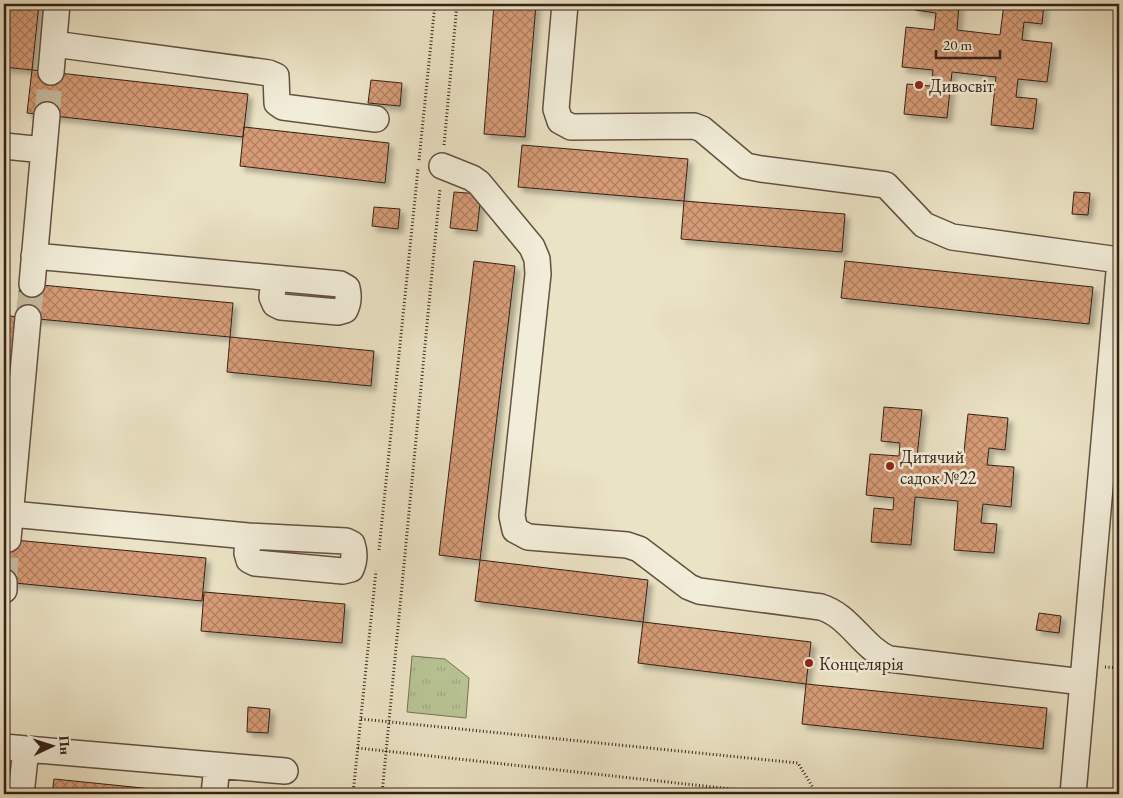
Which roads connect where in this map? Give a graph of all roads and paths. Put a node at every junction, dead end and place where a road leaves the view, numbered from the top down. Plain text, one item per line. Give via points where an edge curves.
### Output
1 (57, 4) edge
2 (435, 4) edge
3 (457, 4) edge
4 (564, 4) edge
5 (54, 44) junction
6 (51, 72) tunnel mouth
7 (47, 115) tunnel mouth
8 (376, 120) dead end
9 (4, 146) edge
10 (44, 150) junction
11 (442, 166) junction
12 (34, 256) junction
13 (1119, 260) edge
14 (1119, 272) edge
15 (274, 278) dead end
16 (32, 284) tunnel mouth
17 (28, 318) tunnel mouth
18 (11, 514) junction
19 (248, 536) dead end
20 (8, 539) dead end
21 (379, 550) dead end
22 (377, 570) dead end
23 (4, 582) edge
24 (4, 590) edge
25 (1083, 682) junction
26 (361, 719) junction
27 (390, 722) junction
28 (15, 748) edge
29 (358, 748) junction
30 (386, 751) junction
31 (217, 766) junction
32 (285, 771) dead end
33 (21, 794) edge
34 (214, 794) edge
35 (353, 794) edge
36 (382, 794) edge
37 (777, 794) edge
38 (817, 794) edge
39 (1074, 794) edge

1 - 5 lane
2 - 21 path
3 - 11 path
4 - 13 lane via 556,108 560,121 571,127 694,126 702,128 746,166 886,185 924,225 952,237
5 - 6 lane
5 - 8 lane via 269,72 276,76 277,103 283,107
7 - 10 lane
9 - 10 lane
10 - 12 lane
11 - 25 lane via 479,183 532,247 537,259 512,516 516,530 528,537 627,545 639,549 698,591 834,611 878,654 889,659
11 - 27 path
12 - 15 lane
12 - 16 lane
14 - 25 lane
17 - 18 lane
18 - 19 lane
18 - 20 lane
22 - 26 path
23 - 24 lane
25 - 39 lane
26 - 27 path
26 - 29 path
27 - 30 path
27 - 38 path via 798,763
28 - 31 lane
28 - 33 lane
29 - 30 path
29 - 35 path
30 - 36 path
30 - 37 path
31 - 32 lane
31 - 34 lane

